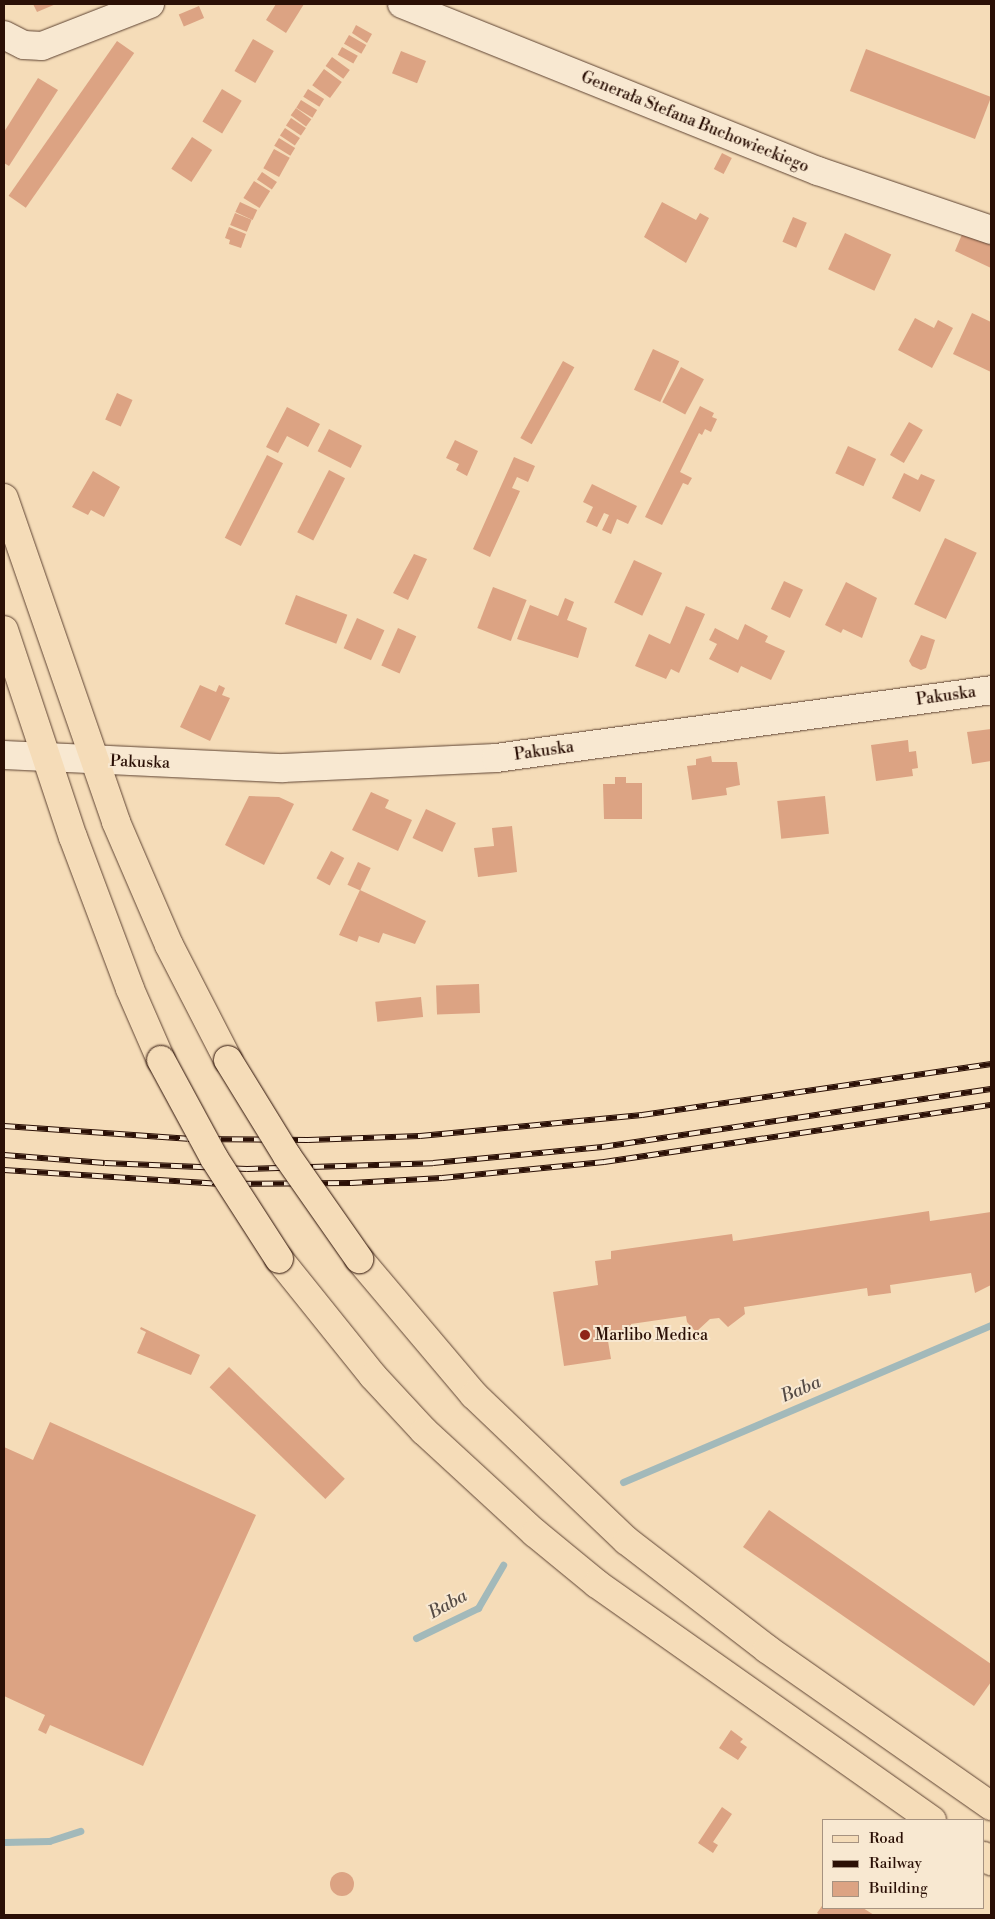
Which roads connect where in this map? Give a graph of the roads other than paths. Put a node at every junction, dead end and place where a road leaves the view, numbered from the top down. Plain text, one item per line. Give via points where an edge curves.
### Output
1 (150, 4) edge
2 (402, 4) edge
3 (4, 35) edge
4 (991, 230) edge
5 (4, 498) edge
6 (4, 630) edge
7 (991, 690) edge
8 (4, 755) edge
9 (47, 758) junction
10 (94, 760) junction
11 (991, 1806) edge
12 (931, 1819) edge

1 - 3 street via 42,46 24,44
2 - 4 street, Generała Stefana Buchowieckiego via 818,171
5 - 10 main road
6 - 9 main road
7 - 10 street, Pakuska via 496,758 283,768
8 - 9 street, Pakuska
9 - 10 street, Pakuska
9 - 12 main road, bridge via 130,989 161,1060 214,1158 279,1258 367,1368 424,1431 535,1533 598,1584
10 - 11 main road, bridge via 116,822 169,945 228,1060 287,1156 359,1259 474,1395 626,1541 767,1649

